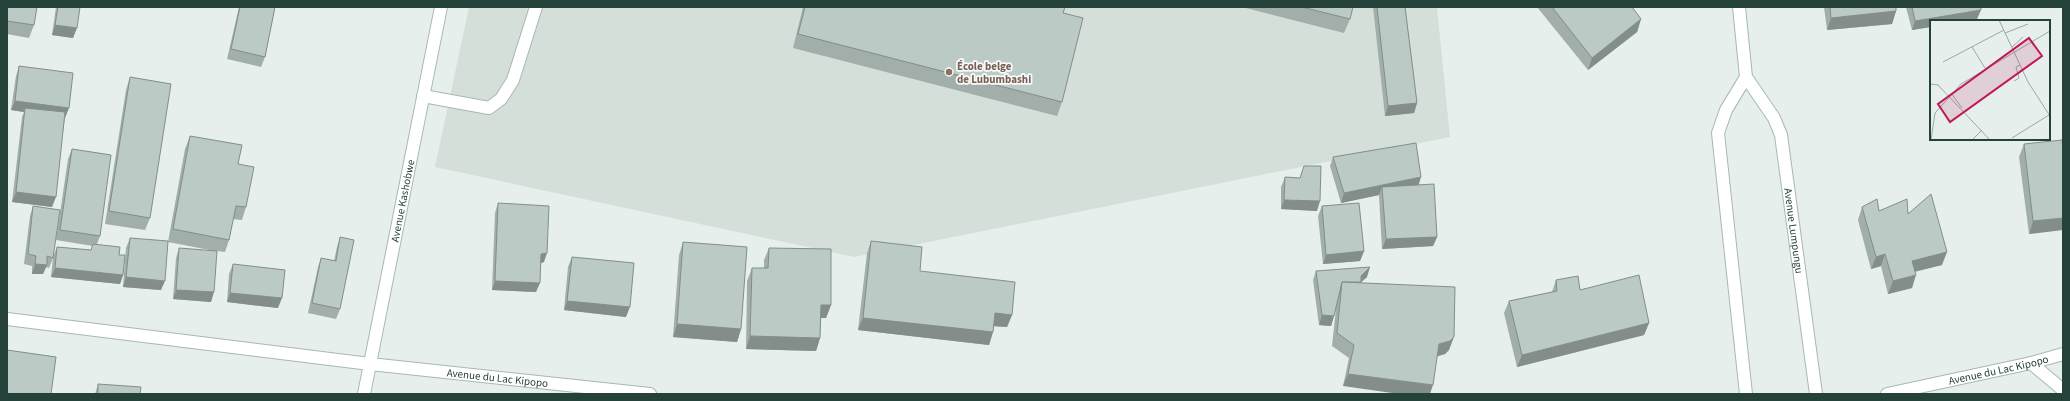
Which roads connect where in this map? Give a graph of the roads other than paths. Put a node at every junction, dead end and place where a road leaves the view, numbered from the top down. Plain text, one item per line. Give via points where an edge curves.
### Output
1 (441, 7) edge
2 (536, 7) edge
3 (1739, 7) edge
4 (1746, 77) junction
5 (423, 96) junction
6 (7, 319) edge
7 (2063, 354) edge
8 (2031, 363) junction
9 (370, 364) junction
10 (2063, 390) edge
11 (364, 394) edge
12 (650, 394) edge
13 (1746, 394) edge
14 (1816, 394) edge
15 (1887, 394) edge

1 - 5 street, Avenue Kashobwe
2 - 5 street via 512,80 502,99 489,108
3 - 4 street, Avenue Lumpungu
4 - 13 street via 1726,110 1718,133
4 - 14 street, Avenue Lumpungu via 1774,118 1781,135
5 - 9 street, Avenue Kashobwe
6 - 9 street, Avenue du Lac Kipopo
7 - 8 street, Avenue du Lac Kipopo
8 - 10 street
8 - 15 street, Avenue du Lac Kipopo
9 - 11 street, Avenue Kashobwe
9 - 12 street, Avenue du Lac Kipopo

